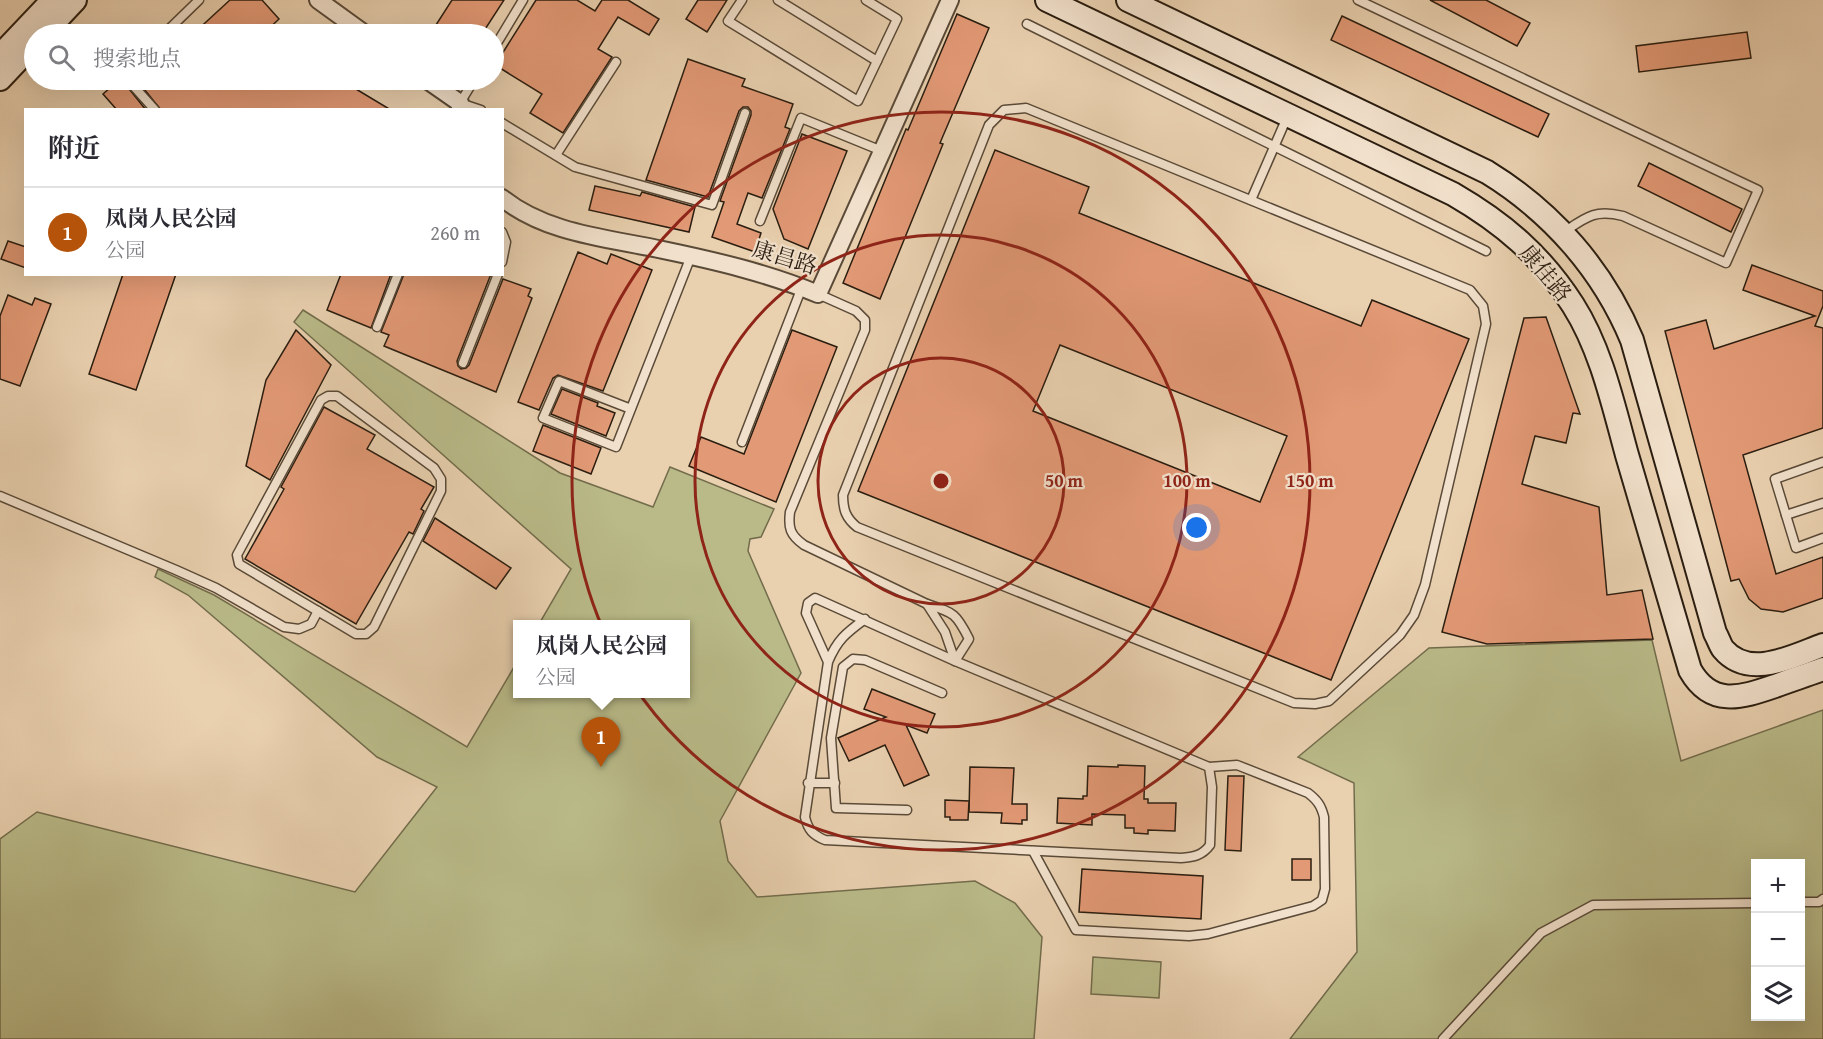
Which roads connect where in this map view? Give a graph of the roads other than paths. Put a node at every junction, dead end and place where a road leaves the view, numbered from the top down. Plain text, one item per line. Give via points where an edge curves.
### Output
1 (75, 0) edge
2 (199, 0) edge
3 (318, 0) edge
4 (523, 0) edge
5 (742, 0) edge
6 (778, 0) edge
7 (866, 0) edge
8 (950, 0) edge
9 (1047, 0) edge
10 (1128, 0) edge
11 (1358, 0) edge
12 (47, 12) edge
13 (34, 24) edge
14 (174, 24) edge
15 (351, 24) edge
16 (1027, 24) dead end
17 (504, 31) edge
18 (24, 34) edge
19 (24, 54) edge
20 (0, 56) edge
21 (877, 61) junction
22 (616, 62) dead end
23 (0, 79) edge
24 (137, 90) edge
25 (440, 90) edge
26 (469, 90) edge
27 (460, 106) edge
28 (153, 108) edge
29 (745, 113) dead end
30 (1288, 115) junction
31 (504, 124) edge
32 (1274, 146) junction
33 (882, 151) junction
34 (556, 155) junction
35 (504, 199) edge
36 (1251, 200) junction
37 (760, 221) dead end
38 (1563, 232) junction
39 (504, 237) edge
40 (1486, 250) dead end
41 (504, 252) edge
42 (691, 256) junction
43 (397, 276) edge
44 (497, 276) edge
45 (802, 287) junction
46 (818, 294) junction
47 (377, 327) dead end
48 (463, 363) dead end
49 (631, 410) junction
50 (742, 442) dead end
51 (1823, 462) edge
52 (0, 496) edge
53 (1823, 503) edge
54 (1786, 515) junction
55 (1823, 538) edge
56 (927, 604) junction
57 (318, 611) junction
58 (865, 619) junction
59 (1823, 645) edge
60 (955, 661) junction
61 (828, 662) junction
62 (1823, 669) edge
63 (942, 693) dead end
64 (1209, 767) junction
65 (808, 783) junction
66 (835, 783) junction
67 (908, 810) dead end
68 (1033, 851) junction
69 (1823, 898) edge
70 (1805, 902) edge
71 (1751, 903) edge
72 (1443, 1039) edge

1 - 12 street
2 - 14 lane
3 - 15 street
4 - 17 lane
5 - 21 lane via 728,21 858,101
6 - 21 lane
7 - 21 lane via 897,19
8 - 33 street, 康昌路
9 - 30 street, 康佳路
10 - 38 street, 康佳路 via 1487,172 1520,194
11 - 38 lane via 1758,190 1726,263 1610,212 1597,212
12 - 13 street
16 - 32 lane
18 - 20 street
19 - 23 street
22 - 34 lane
24 - 28 lane
25 - 27 street
26 - 27 lane
29 - 34 lane via 712,205 575,167
30 - 32 lane
30 - 62 street, 康佳路 via 1454,194 1495,219 1544,266 1572,304 1600,362 1696,681 1718,696 1733,697
31 - 34 lane
32 - 36 lane
32 - 40 lane
33 - 37 lane via 801,117
33 - 46 street, 康昌路
35 - 42 street, 康昌路 via 549,225
36 - 36 lane via 1470,290 1483,306 1486,324 1425,585 1414,615 1400,635 1329,701 1294,703 857,527 848,519 843,495 989,125 1004,110 1026,108
38 - 59 street, 康佳路 via 1615,302 1632,340 1722,649 1736,660 1752,665 1770,664
39 - 41 lane
42 - 45 street, 康昌路
42 - 49 lane
43 - 47 lane
44 - 48 lane
45 - 46 street, 康昌路
45 - 50 lane
46 - 56 lane via 856,311 865,320 865,330 790,512 788,526 793,537 804,545
49 - 49 lane via 558,381 543,418 616,447
51 - 54 lane via 1775,479
52 - 57 lane via 196,579 284,627 299,629 311,624
53 - 54 lane
54 - 55 lane via 1796,548
56 - 60 lane via 945,632
56 - 60 lane via 953,613 969,639
57 - 57 lane via 356,634 366,634 374,627 441,491 441,479 434,468 337,396 321,400 237,555 239,564
58 - 60 lane
58 - 61 lane via 835,645
58 - 61 lane via 815,598 808,603 806,613
60 - 64 lane
61 - 65 lane
63 - 66 lane via 866,660 853,659 843,667 831,738
64 - 68 lane via 1210,845 1197,856
64 - 68 lane via 1237,765 1317,800 1324,817 1322,900 1313,906 1208,934 1076,930
65 - 66 lane
65 - 68 lane via 808,828 825,840
66 - 67 lane via 836,808
69 - 70 lane via 1819,902
71 - 72 lane via 1593,905 1541,933

